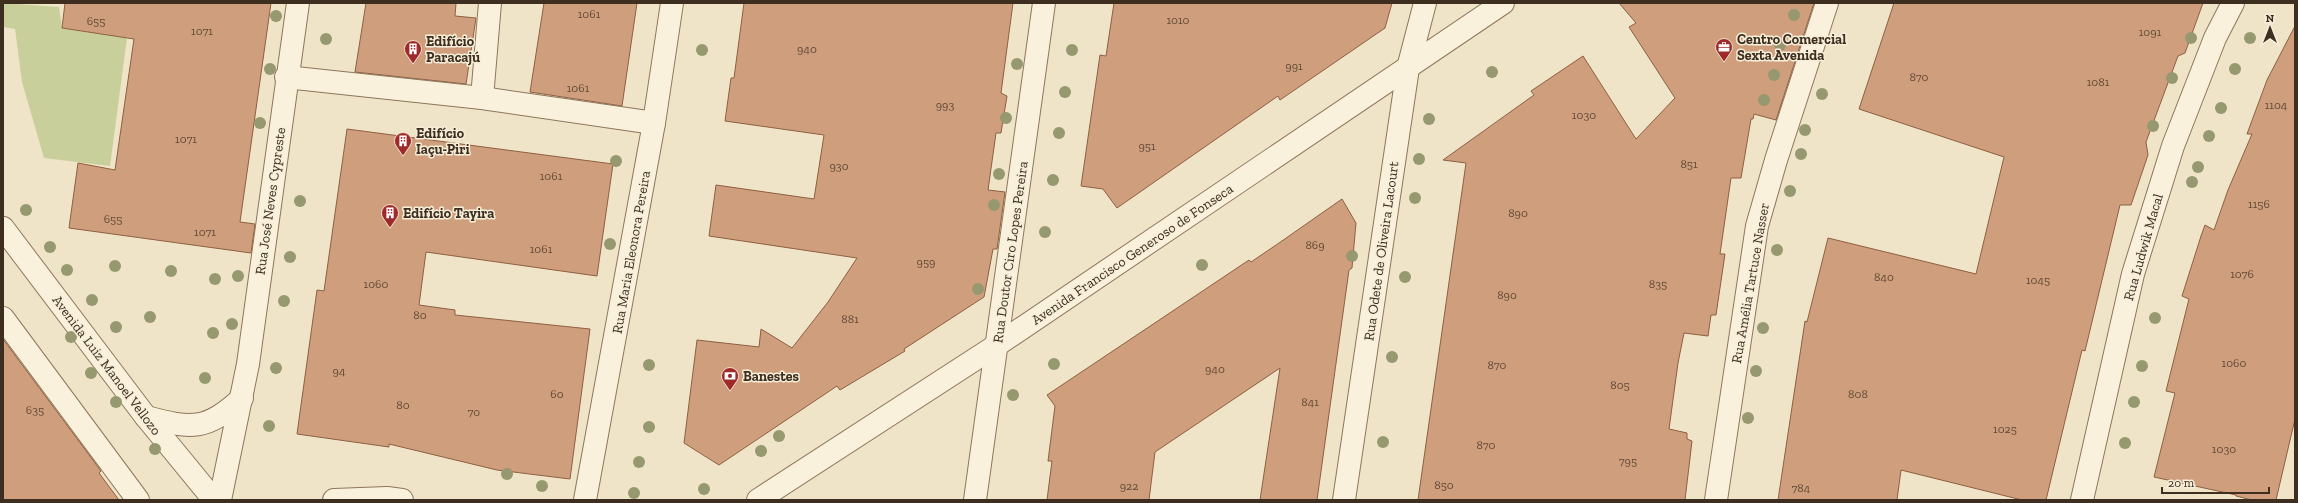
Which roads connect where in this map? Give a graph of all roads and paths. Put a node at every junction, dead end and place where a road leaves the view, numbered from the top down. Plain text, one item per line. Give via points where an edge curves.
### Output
1 (298, 3) edge
2 (490, 3) edge
3 (672, 3) edge
4 (1044, 3) edge
5 (1425, 3) edge
6 (1503, 3) edge
7 (1827, 3) edge
8 (2233, 3) edge
9 (1408, 68) junction
10 (286, 77) junction
11 (482, 98) junction
12 (654, 123) junction
13 (3, 228) edge
14 (3, 318) edge
15 (998, 345) junction
16 (242, 398) junction
17 (146, 417) junction
18 (138, 500) edge
19 (214, 500) edge
20 (220, 500) edge
21 (334, 500) edge
22 (402, 500) edge
23 (585, 500) edge
24 (758, 500) edge
25 (975, 500) edge
26 (1344, 500) edge
27 (1716, 500) edge
28 (2082, 500) edge

1 - 10 street, Rua José Neves Cypreste
2 - 11 street
3 - 12 street, Rua Maria Eleonora Pereira
4 - 15 street, Rua Doutor Ciro Lopes Pereira
5 - 9 street, Rua Odete de Oliveira Lacourt
6 - 9 street, Avenida Francisco Generoso de Fonseca
7 - 27 street, Rua Amélia Tartuce Nasser via 1757,226
8 - 28 street, Rua Ludwik Macal via 2215,38 2173,146 2133,274
9 - 15 street, Avenida Francisco Generoso de Fonseca
9 - 26 street, Rua Odete de Oliveira Lacourt
10 - 11 street
10 - 16 street, Rua José Neves Cypreste
11 - 12 street
12 - 23 street, Rua Maria Eleonora Pereira
13 - 17 street, Avenida Luiz Manoel Vellozo
14 - 18 street
15 - 24 street, Avenida Francisco Generoso de Fonseca
15 - 25 street, Rua Doutor Ciro Lopes Pereira
16 - 17 street via 212,421 194,426
16 - 20 street, Rua José Neves Cypreste
17 - 19 street, Avenida Luiz Manoel Vellozo
21 - 22 street

